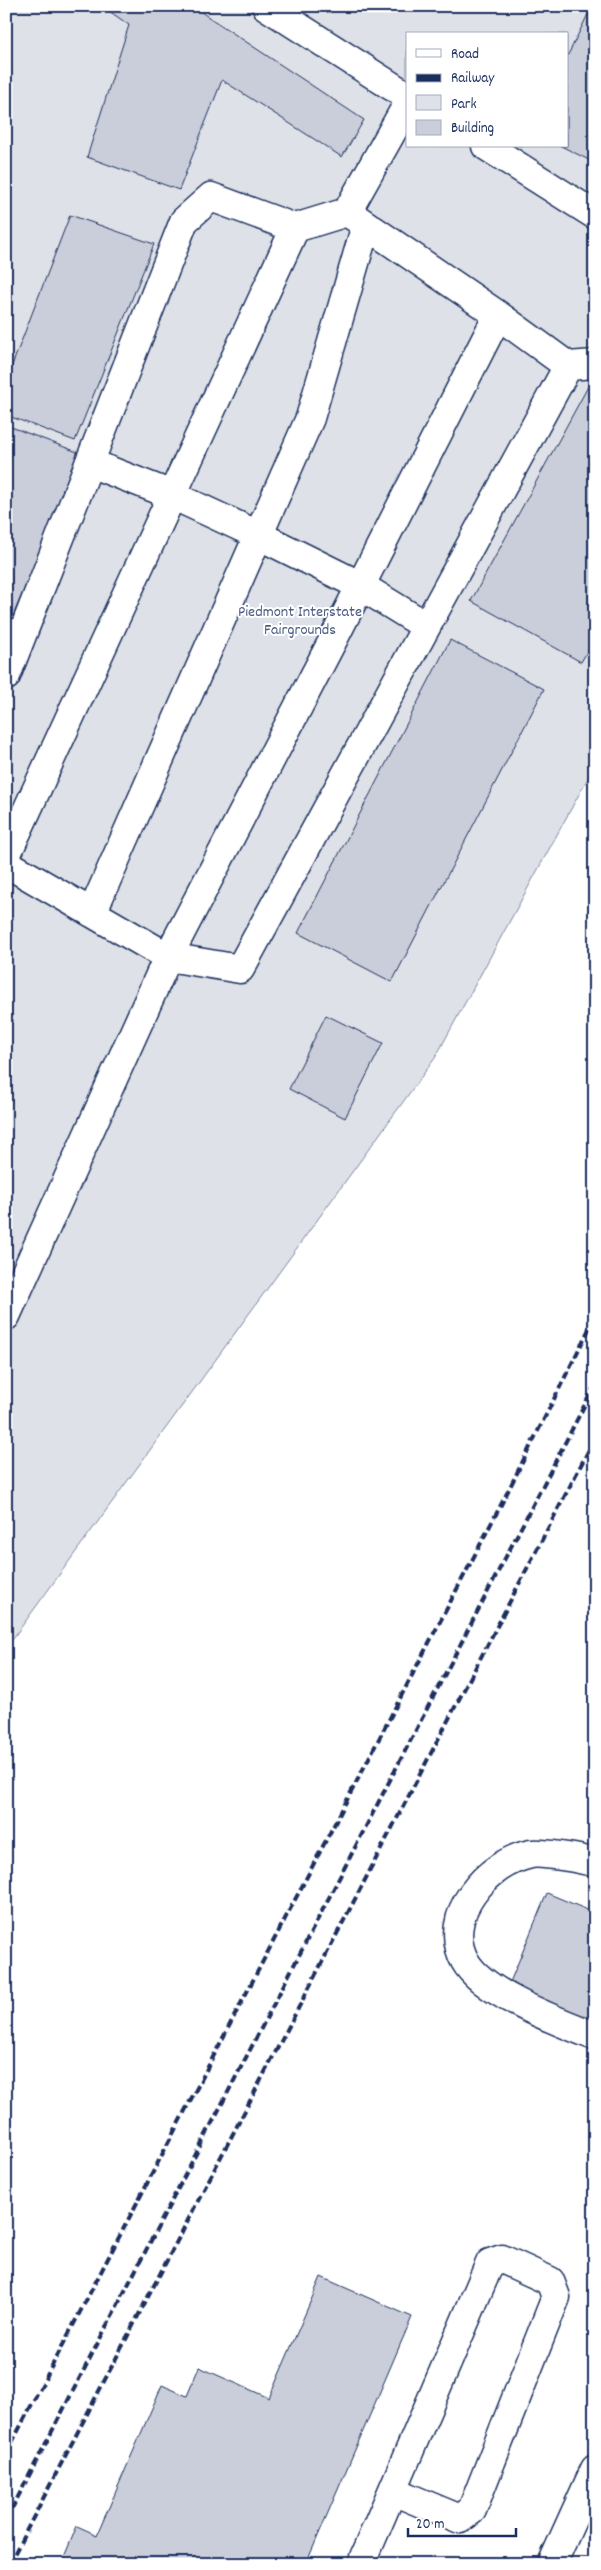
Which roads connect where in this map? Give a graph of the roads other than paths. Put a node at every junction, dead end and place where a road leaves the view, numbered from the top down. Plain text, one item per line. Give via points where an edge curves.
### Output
1 (266, 6) edge
2 (406, 95) edge
3 (406, 107) edge
4 (489, 148) edge
5 (595, 215) edge
6 (356, 219) junction
7 (295, 228) junction
8 (498, 315) junction
9 (595, 364) edge
10 (568, 366) junction
11 (90, 463) junction
12 (172, 495) junction
13 (258, 535) junction
14 (361, 586) junction
15 (426, 626) junction
16 (6, 676) edge
17 (6, 856) edge
18 (6, 863) edge
19 (92, 913) junction
20 (168, 957) junction
21 (6, 1316) edge
22 (595, 1863) edge
23 (595, 2036) edge
24 (595, 2469) edge
25 (393, 2491) junction
26 (367, 2564) edge
27 (552, 2564) edge

1 - 2 street
3 - 6 street
4 - 5 street
6 - 7 street
6 - 8 street
6 - 13 street via 310,418
7 - 11 street via 211,197 184,221
7 - 12 street
8 - 10 street
8 - 14 street
9 - 10 street
10 - 15 street
11 - 12 street
11 - 16 street
12 - 13 street
12 - 17 street
13 - 14 street
13 - 19 street
14 - 15 street
14 - 20 street
15 - 20 street via 240,969
18 - 19 street
19 - 20 street
20 - 21 street
22 - 23 street via 533,1853 504,1862 475,1888 462,1911 459,1939 464,1961 481,1982 550,2018
24 - 27 street
25 - 25 street via 490,2263 502,2259 550,2281 556,2297 472,2510 460,2519
25 - 26 street via 364,2557

